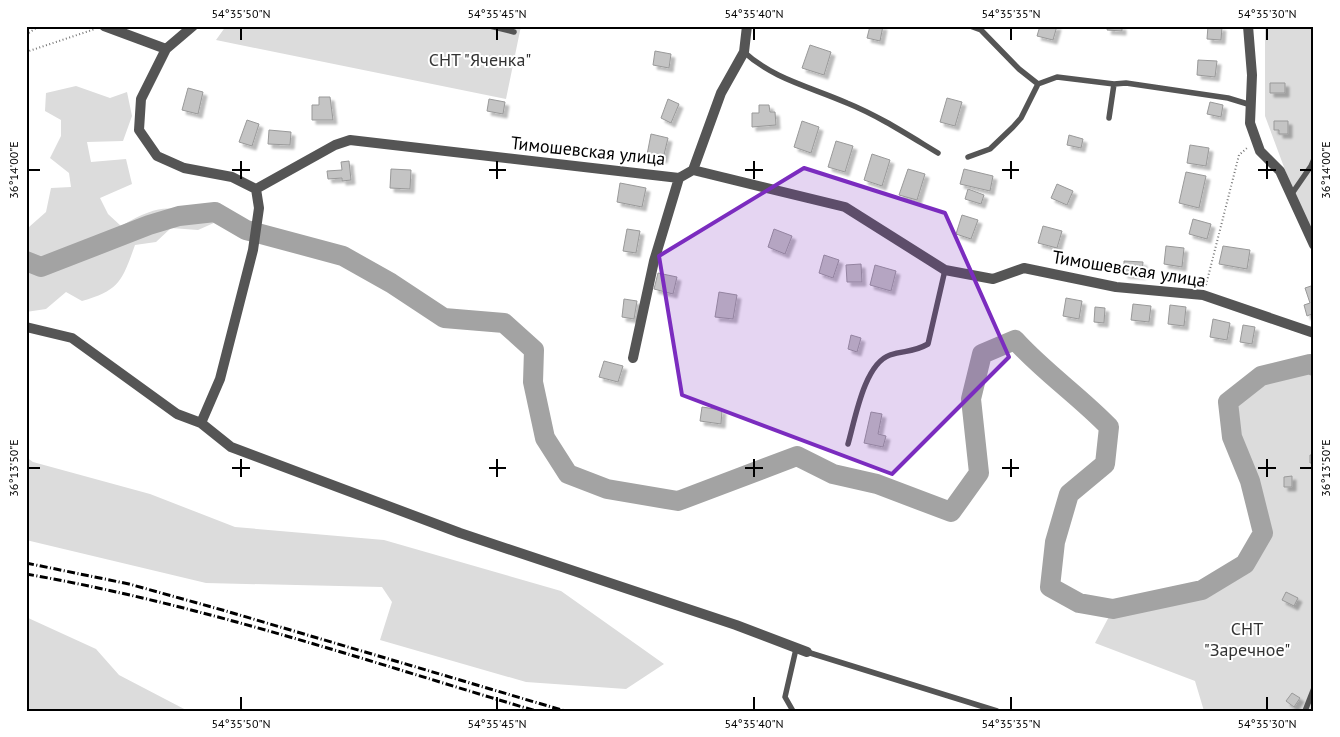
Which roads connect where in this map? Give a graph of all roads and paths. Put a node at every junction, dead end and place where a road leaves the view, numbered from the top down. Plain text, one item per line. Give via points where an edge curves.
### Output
1 (39, 26) edge
2 (193, 26) edge
3 (490, 26) edge
4 (747, 26) edge
5 (970, 26) edge
6 (1248, 26) edge
7 (100, 27) edge
8 (514, 32) dead end
9 (26, 35) edge
10 (166, 49) junction
11 (26, 52) edge
12 (744, 52) junction
13 (1038, 84) junction
14 (1114, 84) junction
15 (1251, 105) junction
16 (1110, 118) dead end
17 (1257, 140) junction
18 (938, 153) dead end
19 (968, 157) dead end
20 (1314, 158) edge
21 (694, 170) junction
22 (679, 178) junction
23 (256, 189) junction
24 (1291, 195) junction
25 (1314, 246) edge
26 (945, 270) junction
27 (1203, 295) junction
28 (26, 327) edge
29 (1314, 333) edge
30 (633, 358) dead end
31 (202, 423) junction
32 (848, 444) dead end
33 (796, 649) junction
34 (807, 652) joint
35 (1314, 688) edge
36 (794, 711) edge
37 (997, 711) edge
38 (1305, 711) edge

1 - 9 path
2 - 10 street
3 - 8 lane
4 - 12 street
5 - 13 lane via 981,30
6 - 15 street
7 - 10 street
7 - 11 path
10 - 23 street via 141,99 139,130 157,156 184,168 232,177
12 - 18 lane via 757,64 780,76 877,116
12 - 21 street via 721,93
13 - 14 lane via 1057,76
13 - 19 lane via 1013,127 990,149
14 - 15 lane via 1191,92
14 - 16 lane
15 - 17 street via 1250,123
17 - 24 street via 1260,151 1280,171
17 - 27 path via 1239,155
20 - 24 lane
21 - 22 street, Тимошевская улица
21 - 26 street, Тимошевская улица via 845,207
22 - 23 street, Тимошевская улица via 350,140
22 - 30 street via 654,262
23 - 31 street via 259,208 253,250 220,380
24 - 25 street
26 - 27 street, Тимошевская улица via 993,279 1024,268 1116,287
26 - 32 lane via 928,344 914,352 889,355 873,369
27 - 29 street, Тимошевская улица
28 - 31 street via 72,338 178,414
31 - 33 street via 240,451 460,533 736,625
33 - 34 street
33 - 36 lane via 785,697
34 - 37 lane
35 - 38 lane

